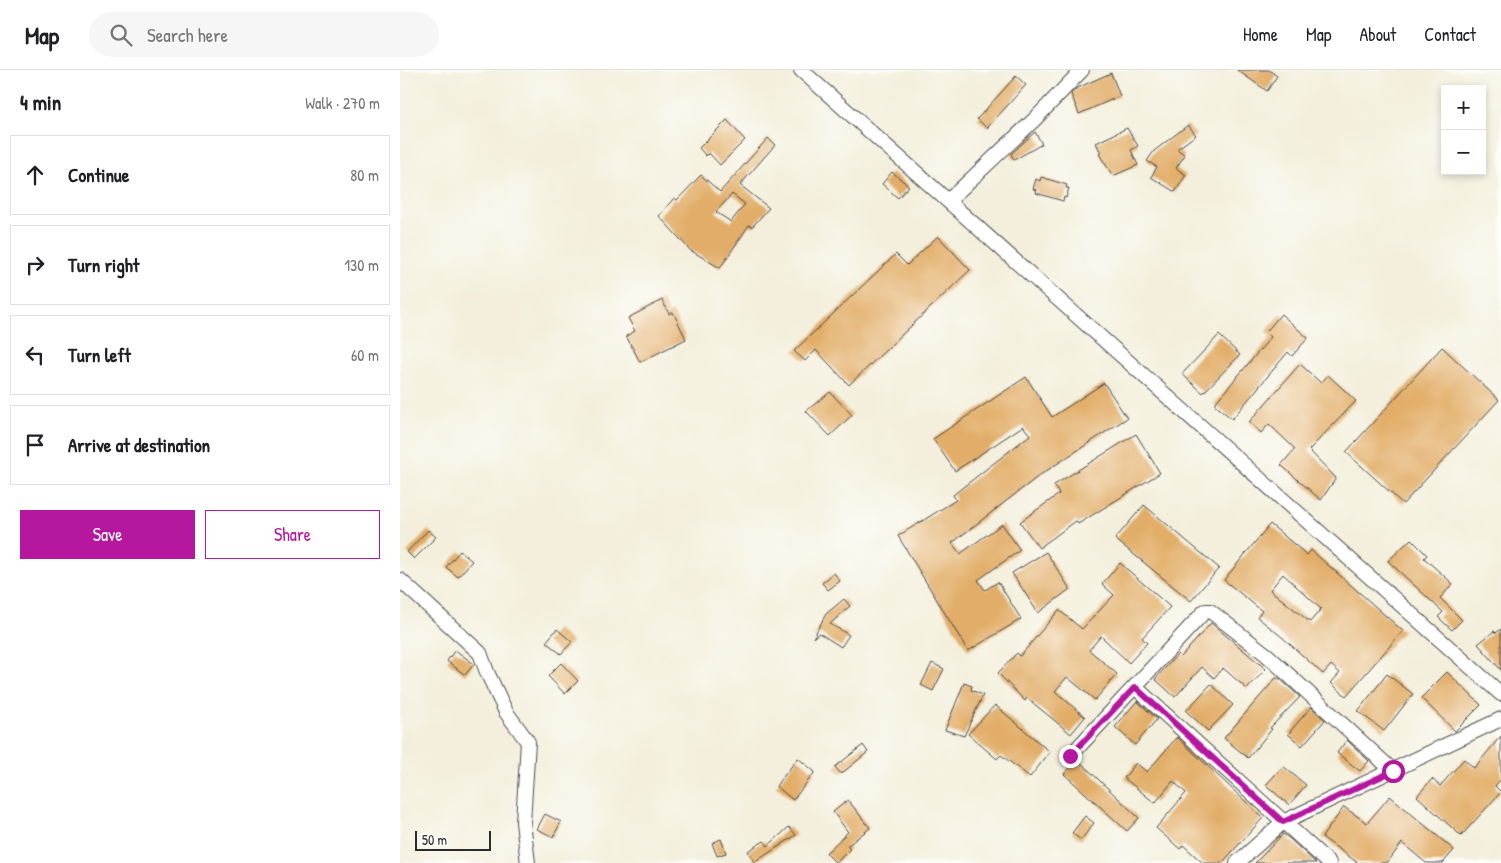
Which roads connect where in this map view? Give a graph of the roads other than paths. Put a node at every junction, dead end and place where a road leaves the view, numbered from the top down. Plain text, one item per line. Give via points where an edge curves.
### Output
1 (801, 70) edge
2 (1082, 70) edge
3 (948, 201) junction
4 (400, 580) edge
5 (1135, 687) junction
6 (1501, 694) edge
7 (1501, 719) edge
8 (1070, 756) dead end
9 (1393, 771) junction
10 (1283, 822) junction
11 (528, 863) edge
12 (1237, 863) edge
13 (1329, 863) edge

1 - 3 street
2 - 3 street
3 - 6 street
4 - 11 street via 480,652 506,712 528,742 523,822
5 - 8 street
5 - 9 street via 1197,617 1210,611 1267,655
5 - 10 street
7 - 9 street
9 - 10 street
10 - 12 street
10 - 13 street

